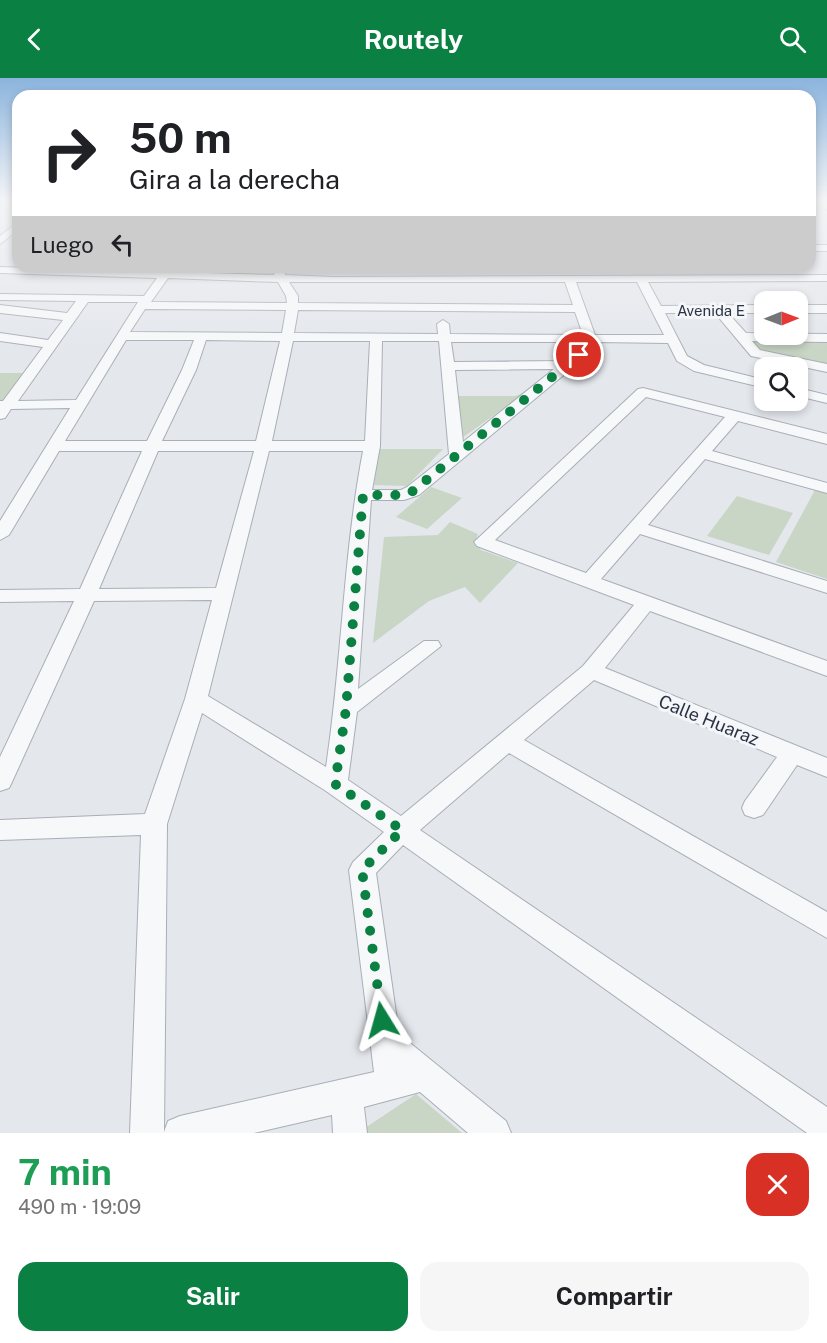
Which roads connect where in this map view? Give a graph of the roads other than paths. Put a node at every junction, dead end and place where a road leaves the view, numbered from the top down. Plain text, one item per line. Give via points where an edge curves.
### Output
1 (55, 273) edge
2 (166, 273) edge
3 (279, 273) edge
4 (504, 273) edge
5 (582, 273) edge
6 (827, 278) edge
7 (569, 279) junction
8 (640, 279) junction
9 (440, 280) junction
10 (0, 297) edge
11 (29, 298) junction
12 (83, 300) junction
13 (144, 302) junction
14 (293, 306) junction
15 (443, 308) junction
16 (0, 309) edge
17 (579, 309) junction
18 (754, 309) edge
19 (808, 309) edge
20 (827, 309) edge
21 (657, 310) junction
22 (719, 310) junction
23 (70, 317) junction
24 (122, 336) junction
25 (0, 337) edge
26 (201, 337) junction
27 (286, 337) junction
28 (376, 337) junction
29 (741, 337) junction
30 (444, 338) junction
31 (827, 338) edge
32 (591, 339) junction
33 (670, 339) junction
34 (51, 344) junction
35 (756, 353) junction
36 (568, 365) junction
37 (447, 366) junction
38 (827, 368) edge
39 (736, 377) junction
40 (754, 381) edge
41 (808, 394) edge
42 (827, 399) edge
43 (82, 404) junction
44 (2, 408) edge
45 (735, 415) junction
46 (827, 439) edge
47 (56, 446) junction
48 (153, 446) junction
49 (372, 446) junction
50 (263, 447) junction
51 (701, 453) junction
52 (457, 454) junction
53 (827, 488) edge
54 (363, 495) junction
55 (636, 527) junction
56 (0, 535) edge
57 (589, 581) junction
58 (827, 587) edge
59 (224, 594) junction
60 (87, 595) junction
61 (0, 596) edge
62 (646, 602) junction
63 (431, 646) dead end
64 (827, 669) edge
65 (591, 671) junction
66 (196, 699) junction
67 (346, 709) junction
68 (508, 741) junction
69 (341, 749) junction
70 (792, 754) junction
71 (302, 763) junction
72 (827, 768) edge
73 (0, 782) edge
74 (335, 784) junction
75 (754, 808) dead end
76 (154, 824) junction
77 (0, 830) edge
78 (402, 830) junction
79 (827, 926) edge
80 (385, 1042) junction
81 (426, 1074) junction
82 (392, 1083) junction
83 (346, 1096) junction
84 (822, 1117) edge
85 (147, 1133) edge
86 (180, 1133) edge
87 (350, 1133) edge
88 (494, 1133) edge

1 - 11 street
2 - 13 street
3 - 4 street
3 - 9 street
3 - 14 street
4 - 5 street
4 - 7 street
4 - 9 street
5 - 7 street
5 - 8 street
6 - 8 street
7 - 17 street
8 - 21 street
9 - 15 street
10 - 11 street
11 - 12 street
12 - 13 street
12 - 23 street
13 - 14 street
13 - 24 street
14 - 15 street
14 - 27 street
15 - 17 street
15 - 30 street
16 - 23 street
17 - 32 street
18 - 22 street, Avenida E
19 - 20 street
21 - 22 street, Avenida E
21 - 33 street
22 - 29 street
23 - 34 street
24 - 26 street
24 - 43 street
25 - 34 street
26 - 27 street
26 - 48 street
27 - 28 street
27 - 50 street
28 - 30 street
28 - 49 street
29 - 31 street
29 - 35 street
30 - 32 street
30 - 37 street
32 - 33 street
32 - 36 street via 591,346
33 - 39 street via 688,363
34 - 44 street
35 - 38 street
35 - 39 street
36 - 37 street
36 - 52 street
37 - 52 street
39 - 40 street
41 - 42 street
43 - 44 street
43 - 47 street
45 - 46 street
45 - 51 street
45 - 57 street via 643,392 483,542
47 - 48 street
47 - 56 street
48 - 50 street
48 - 60 street
49 - 50 street
49 - 54 street
50 - 59 street
51 - 53 street
51 - 55 street
52 - 54 street via 404,495
54 - 67 street
55 - 57 street
55 - 58 street
57 - 62 street
59 - 60 street
59 - 66 street
60 - 61 street
60 - 73 street
62 - 64 street
62 - 65 street
63 - 67 street
65 - 68 street
65 - 70 street, Calle Huaraz
66 - 71 street
66 - 76 street
67 - 69 street
68 - 78 street
68 - 79 street
69 - 71 street via 332,760
69 - 74 street
70 - 72 street, Calle Huaraz
70 - 75 street
71 - 74 street
74 - 78 street
76 - 77 street
76 - 85 street
78 - 80 street via 362,870
78 - 84 street
80 - 81 street
80 - 82 street
81 - 82 street
81 - 88 street
82 - 83 street
83 - 86 street
83 - 87 street

